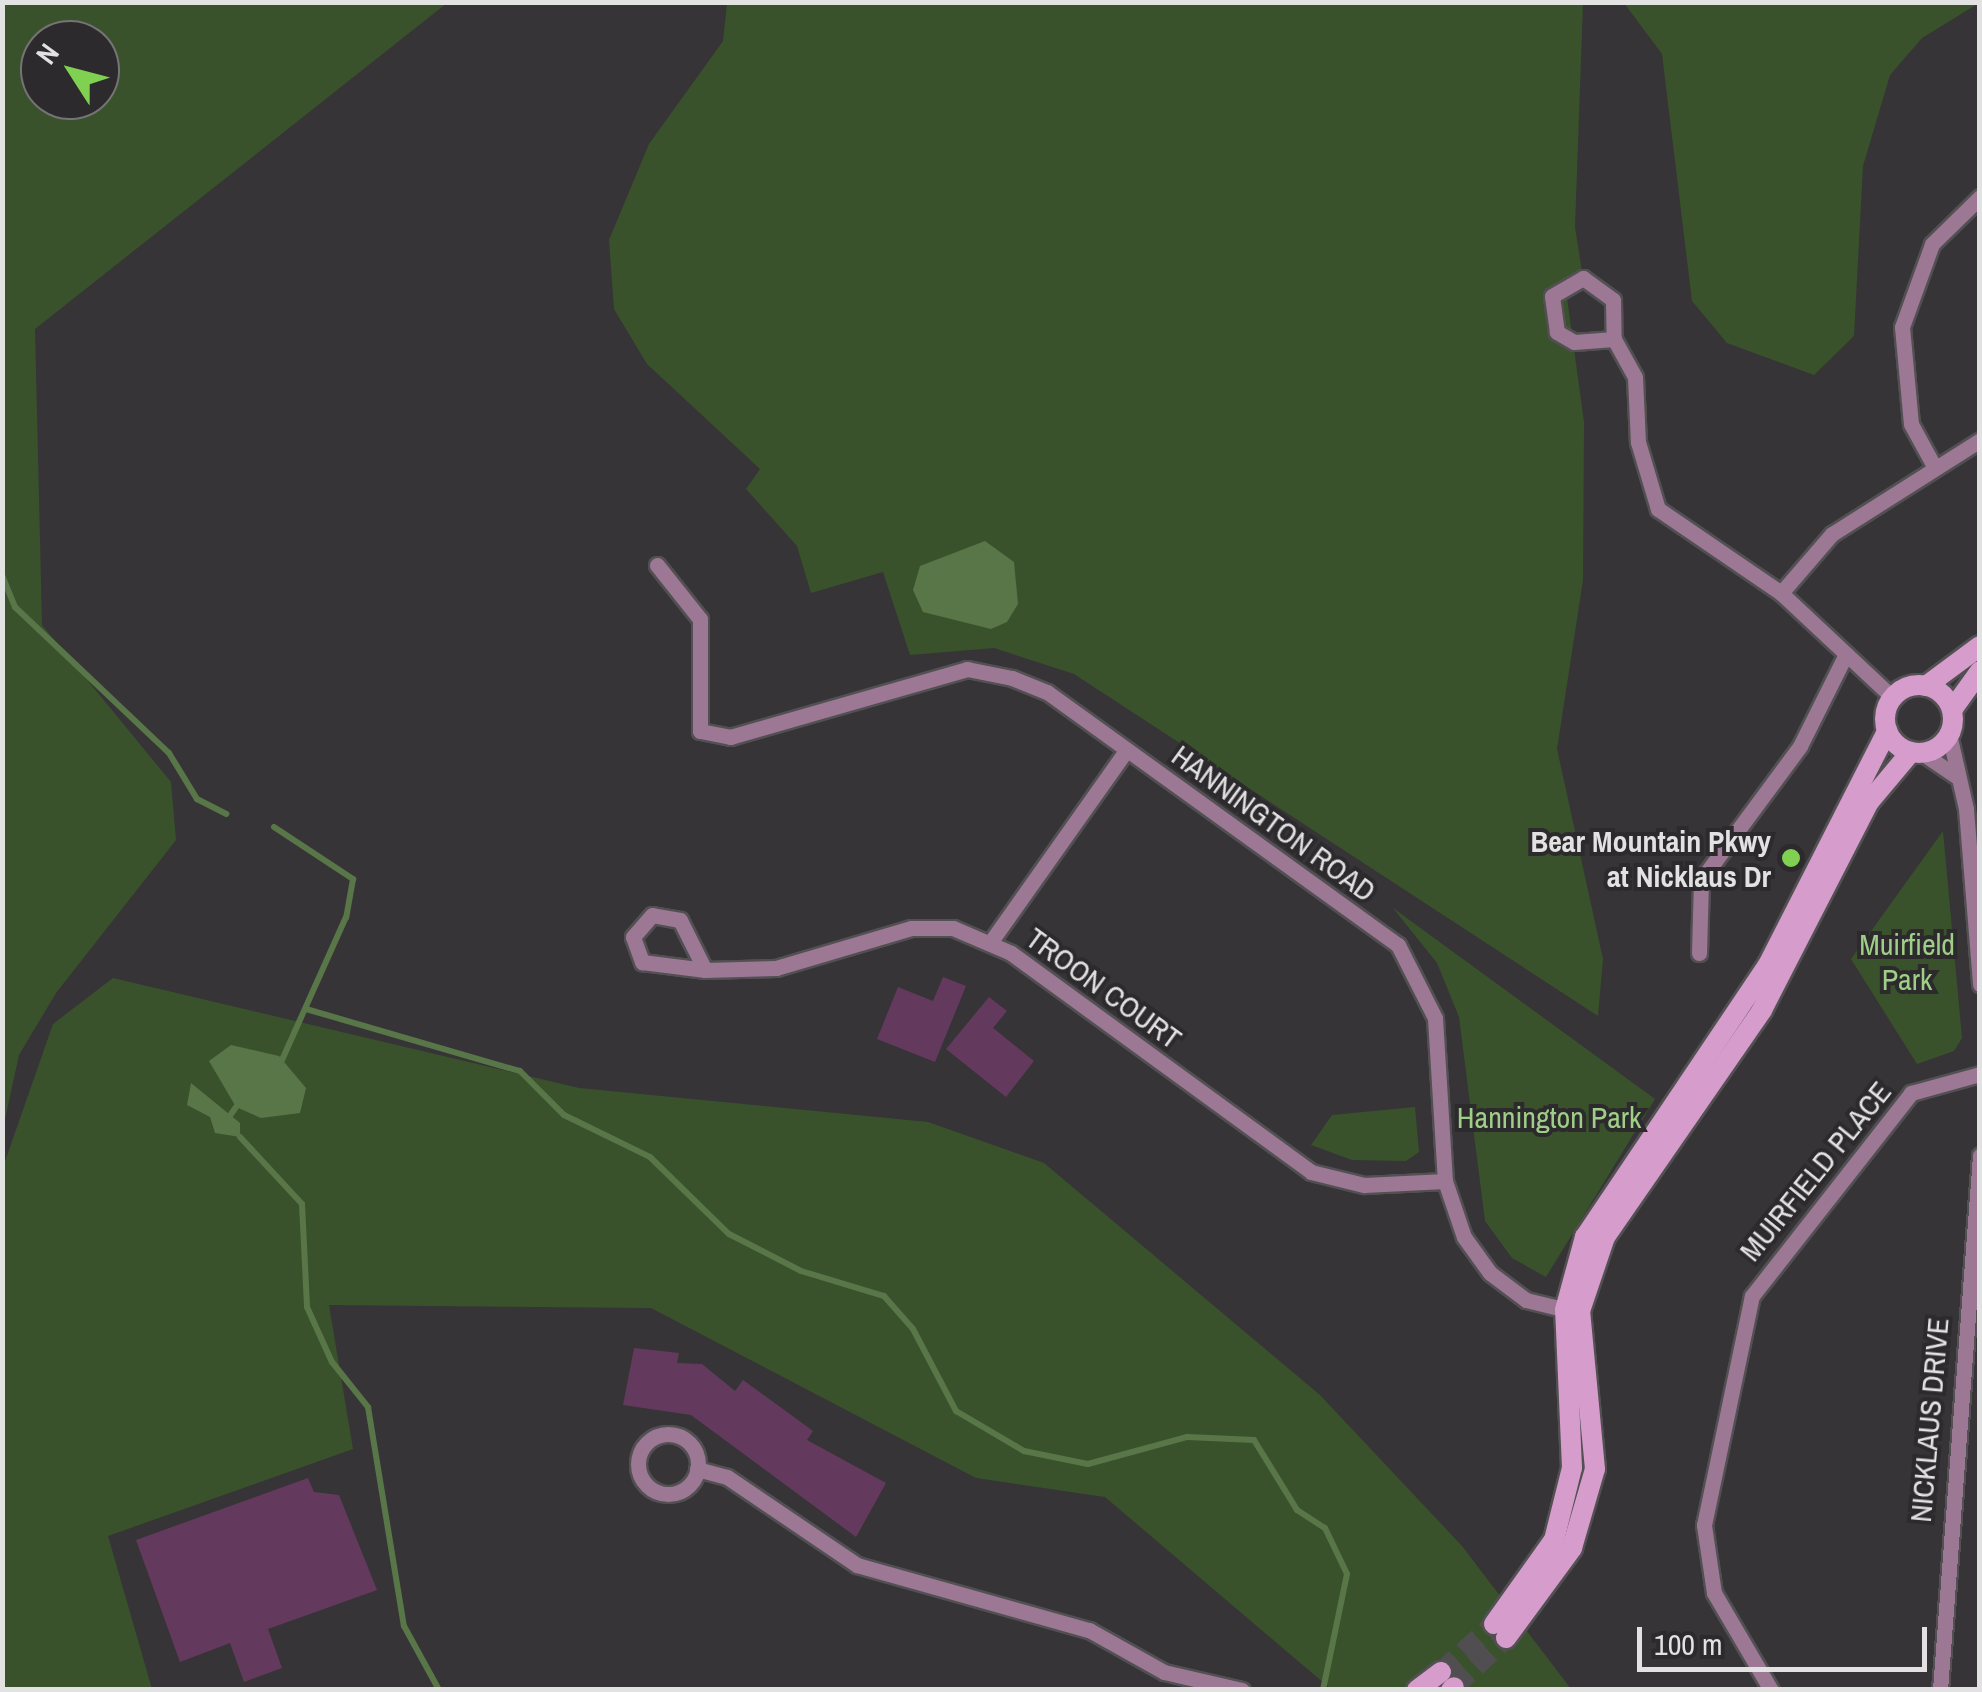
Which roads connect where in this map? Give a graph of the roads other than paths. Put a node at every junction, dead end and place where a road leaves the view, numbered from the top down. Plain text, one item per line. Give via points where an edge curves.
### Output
1 (1980, 197) edge
2 (1614, 339) junction
3 (1980, 440) edge
4 (1935, 468) junction
5 (656, 565) dead end
6 (1781, 593) junction
7 (1980, 646) edge
8 (1846, 654) junction
9 (1980, 671) edge
10 (1926, 686) junction
11 (1892, 697) junction
12 (1952, 710) junction
13 (1887, 730) junction
14 (1949, 734) junction
15 (1126, 751) junction
16 (1916, 752) junction
17 (1956, 776) junction
18 (992, 940) junction
19 (1699, 953) dead end
20 (705, 970) junction
21 (1980, 984) edge
22 (1980, 1074) edge
23 (1980, 1155) edge
24 (1446, 1181) junction
25 (1573, 1311) junction
26 (698, 1468) dead end
27 (1500, 1631) tunnel mouth
28 (1448, 1683) tunnel mouth
29 (1242, 1690) edge
30 (1417, 1690) edge
31 (1771, 1690) edge
32 (1940, 1690) edge

1 - 4 street via 1925,256 1902,327 1911,424
2 - 2 street via 1612,300 1602,284 1584,278 1552,296 1557,332 1574,342
2 - 6 street via 1635,377 1645,482 1658,509
3 - 4 street
4 - 6 street via 1832,534
5 - 15 street, HANNINGTON ROAD via 700,619 700,731 730,736 967,669 1047,692
6 - 8 street
7 - 10 street
8 - 11 street
8 - 19 street via 1800,746 1701,880
9 - 12 street
10 - 11 street
10 - 12 street
11 - 13 street
12 - 14 street
13 - 16 street
13 - 25 street via 1768,965 1585,1237
14 - 16 street
14 - 17 street
15 - 18 street
15 - 24 street, HANNINGTON ROAD via 1398,946 1434,1018
16 - 17 street
16 - 25 street via 1869,802 1762,1010 1605,1237
17 - 21 street
18 - 20 street, TROON COURT via 912,928 776,968
18 - 24 street, TROON COURT via 1311,1172 1364,1186
20 - 20 street, TROON COURT via 680,920 652,914 633,938 642,962
22 - 31 street, MUIRFIELD PLACE via 1911,1093 1752,1296 1704,1536 1714,1593
23 - 32 street, NICKLAUS DRIVE
24 - 25 street, HANNINGTON ROAD via 1464,1237 1490,1273 1526,1300
25 - 27 street via 1595,1469 1572,1548
26 - 29 street via 727,1476 856,1565 1089,1630 1164,1672
28 - 30 street

